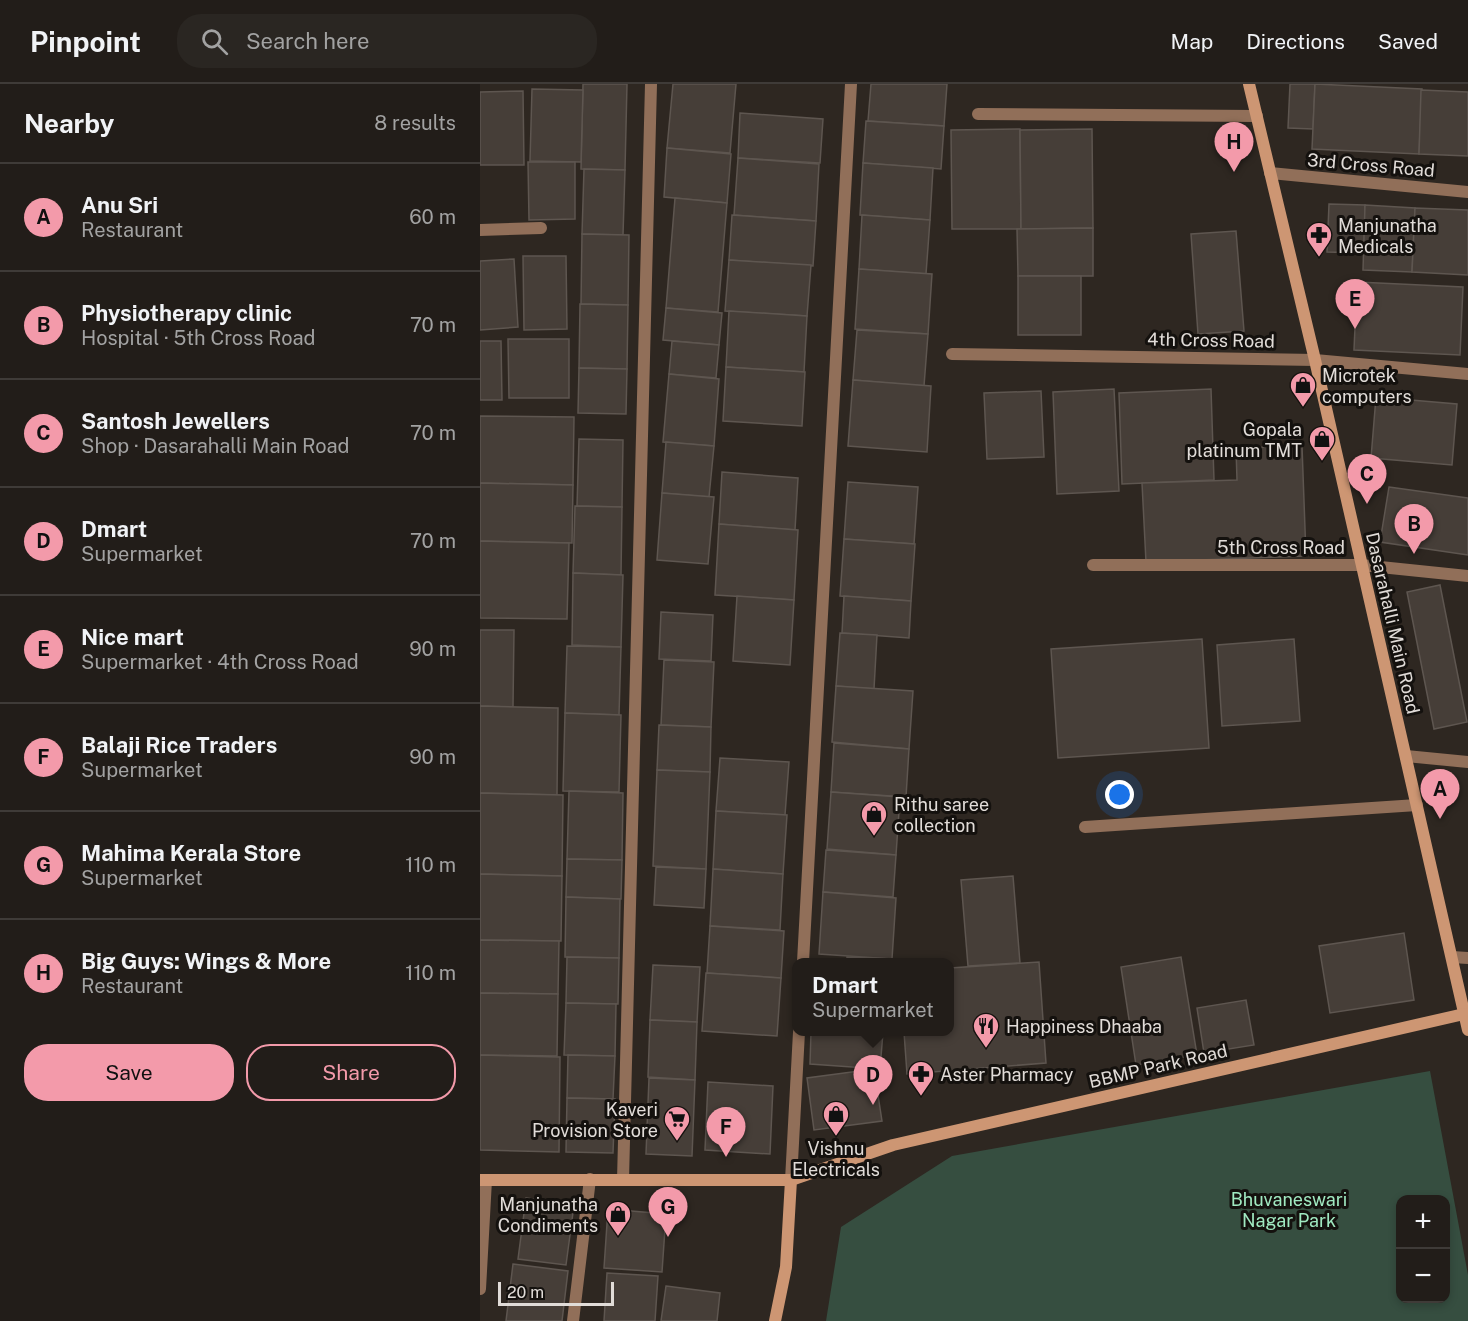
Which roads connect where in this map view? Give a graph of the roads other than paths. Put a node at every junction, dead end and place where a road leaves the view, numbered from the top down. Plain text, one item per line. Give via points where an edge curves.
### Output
1 (651, 84) edge
2 (851, 84) edge
3 (1250, 84) edge
4 (978, 114) dead end
5 (1257, 116) junction
6 (1270, 173) junction
7 (1468, 192) edge
8 (541, 228) dead end
9 (480, 230) edge
10 (952, 354) dead end
11 (1316, 360) junction
12 (1468, 374) edge
13 (1093, 565) dead end
14 (1361, 565) junction
15 (1468, 576) edge
16 (1406, 756) junction
17 (1468, 762) edge
18 (1417, 805) junction
19 (1085, 827) dead end
20 (1452, 957) junction
21 (803, 958) edge
22 (1468, 958) edge
23 (1464, 1014) junction
24 (1468, 1030) edge
25 (799, 1036) edge
26 (590, 1179) junction
27 (483, 1180) edge
28 (622, 1180) junction
29 (791, 1180) junction
30 (480, 1289) edge
31 (573, 1321) edge
32 (775, 1321) edge

1 - 28 street
2 - 21 street
3 - 5 street, Dasarahalli Main Road
4 - 5 street
5 - 6 street, Dasarahalli Main Road
6 - 7 street, 3rd Cross Road
6 - 11 street, Dasarahalli Main Road
8 - 9 street
10 - 11 street, 4th Cross Road
11 - 12 street, 4th Cross Road
11 - 14 street, Dasarahalli Main Road
13 - 14 street, 5th Cross Road
14 - 15 street, 5th Cross Road
14 - 16 street, Dasarahalli Main Road
16 - 17 street
16 - 18 street, Dasarahalli Main Road
18 - 19 street
18 - 20 street, Dasarahalli Main Road
20 - 22 street
20 - 23 street, Dasarahalli Main Road
23 - 24 street, Dasarahalli Main Road
23 - 29 street, BBMP Park Road via 893,1144
25 - 29 street
26 - 27 street, BBMP Park Road
26 - 28 street, BBMP Park Road
26 - 31 street
27 - 30 street
28 - 29 street, BBMP Park Road
29 - 32 street via 786,1267

